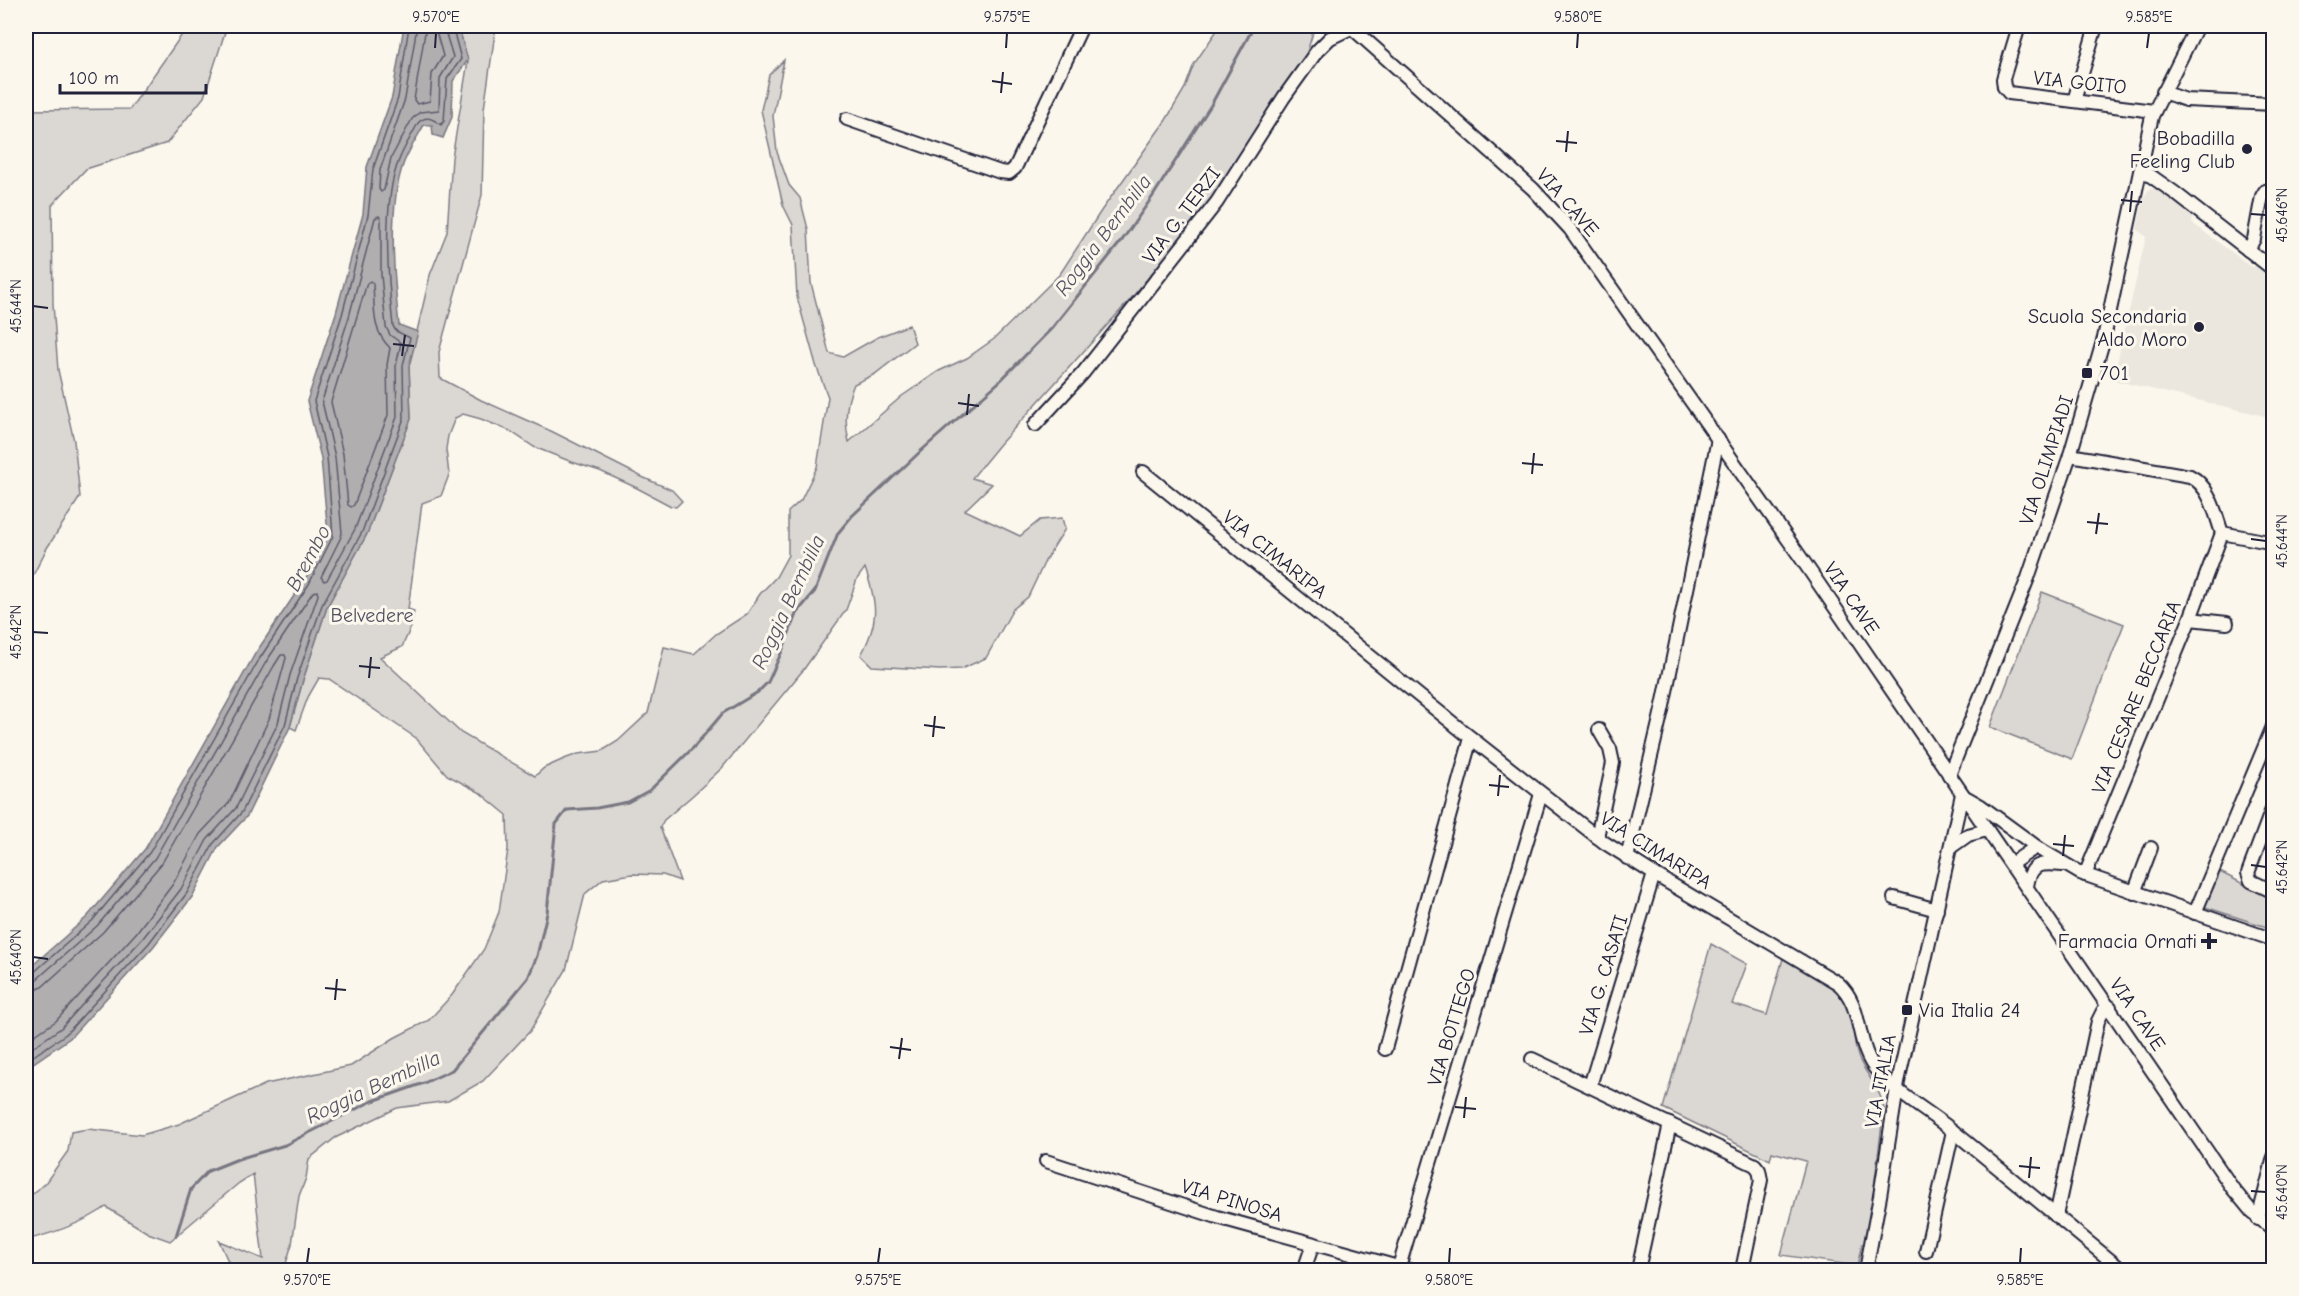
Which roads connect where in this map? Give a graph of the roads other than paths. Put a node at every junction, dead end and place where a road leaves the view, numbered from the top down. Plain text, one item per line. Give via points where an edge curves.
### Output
1 (1082, 26) edge
2 (1352, 26) edge
3 (2019, 26) edge
4 (2096, 26) edge
5 (2197, 26) edge
6 (2163, 92) junction
7 (2074, 101) junction
8 (2274, 104) edge
9 (2154, 111) junction
10 (847, 119) dead end
11 (2141, 169) junction
12 (2274, 189) edge
13 (2248, 250) junction
14 (2274, 270) edge
15 (1035, 425) dead end
16 (1718, 439) junction
17 (2070, 455) junction
18 (1143, 472) dead end
19 (2222, 533) junction
20 (2274, 543) edge
21 (2190, 619) junction
22 (2227, 623) dead end
23 (2274, 724) edge
24 (1599, 730) dead end
25 (1470, 738) junction
26 (1949, 775) junction
27 (1541, 794) junction
28 (1963, 796) junction
29 (2274, 804) edge
30 (1987, 830) junction
31 (1597, 837) junction
32 (1951, 847) junction
33 (2036, 847) junction
34 (2151, 848) dead end
35 (1627, 858) junction
36 (2011, 864) junction
37 (2066, 865) junction
38 (1654, 874) junction
39 (2085, 874) junction
40 (2027, 886) junction
41 (2274, 892) edge
42 (2134, 893) junction
43 (1894, 898) dead end
44 (1937, 910) junction
45 (2194, 913) junction
46 (2274, 940) edge
47 (2110, 1007) junction
48 (1385, 1049) dead end
49 (1532, 1059) dead end
50 (1590, 1086) junction
51 (1897, 1088) junction
52 (1671, 1124) junction
53 (1953, 1131) junction
54 (2274, 1157) edge
55 (1046, 1161) dead end
56 (2056, 1216) junction
57 (2258, 1219) junction
58 (2274, 1230) edge
59 (1313, 1244) junction
60 (1926, 1251) dead end
61 (1304, 1270) edge
62 (1402, 1270) edge
63 (1638, 1270) edge
64 (1742, 1270) edge
65 (1866, 1270) edge
66 (2122, 1270) edge

1 - 10 street via 1010,173
2 - 15 street, VIA G. TERZI via 1330,38 1317,51 1217,202 1083,373
2 - 16 street, VIA CAVE via 1556,211
3 - 7 street, VIA GOITO via 2004,87 2012,94
4 - 7 street
5 - 6 street, VIA OLIMPIADI
6 - 8 street via 2186,100
6 - 9 street, VIA OLIMPIADI
7 - 9 street, VIA GOITO
9 - 11 street, VIA OLIMPIADI
11 - 13 street
11 - 17 street, VIA OLIMPIADI via 2104,338
12 - 13 street via 2262,196 2254,239
13 - 14 street
16 - 26 street, VIA CAVE
16 - 35 street
17 - 19 street via 2193,477 2206,491
17 - 26 street, VIA OLIMPIADI via 2028,578
18 - 25 street, VIA CIMARIPA
19 - 20 street
19 - 21 street, VIA CESARE BECCARIA
21 - 22 street
21 - 39 street, VIA CESARE BECCARIA
23 - 45 street
24 - 31 street via 1611,749 1613,766
25 - 27 street, VIA CIMARIPA
25 - 48 street
26 - 28 street, VIA CAVE
27 - 31 street, VIA CIMARIPA
27 - 62 street, VIA BOTTEGO
28 - 30 street, VIA CAVE
28 - 32 street, VIA ITALIA
28 - 33 street
29 - 41 street via 2247,873 2251,881
30 - 32 street via 1968,835
30 - 36 street, VIA CAVE
31 - 35 street, VIA CIMARIPA
32 - 44 street, VIA ITALIA
33 - 36 street
33 - 37 street
34 - 42 street
35 - 38 street, VIA CIMARIPA
36 - 40 street, VIA CAVE
37 - 39 street
37 - 40 street via 2035,867
38 - 50 street, VIA G. CASATI
38 - 51 street, VIA CIMARIPA via 1838,983 1853,1003 1867,1057
39 - 42 street
40 - 47 street, VIA CAVE
42 - 45 street
43 - 44 street
44 - 51 street, VIA ITALIA
45 - 46 street
47 - 56 street via 2098,1021
47 - 57 street, VIA CAVE via 2233,1189
49 - 50 street
50 - 52 street
51 - 53 street, VIA CIMARIPA
51 - 65 street, VIA ITALIA
52 - 63 street
52 - 64 street via 1759,1170 1760,1184
53 - 56 street, VIA CIMARIPA
53 - 60 street
54 - 57 street
55 - 59 street, VIA PINOSA via 1209,1215
56 - 66 street, VIA CIMARIPA
57 - 58 street, VIA CAVE
59 - 61 street
59 - 62 street, VIA PINOSA

